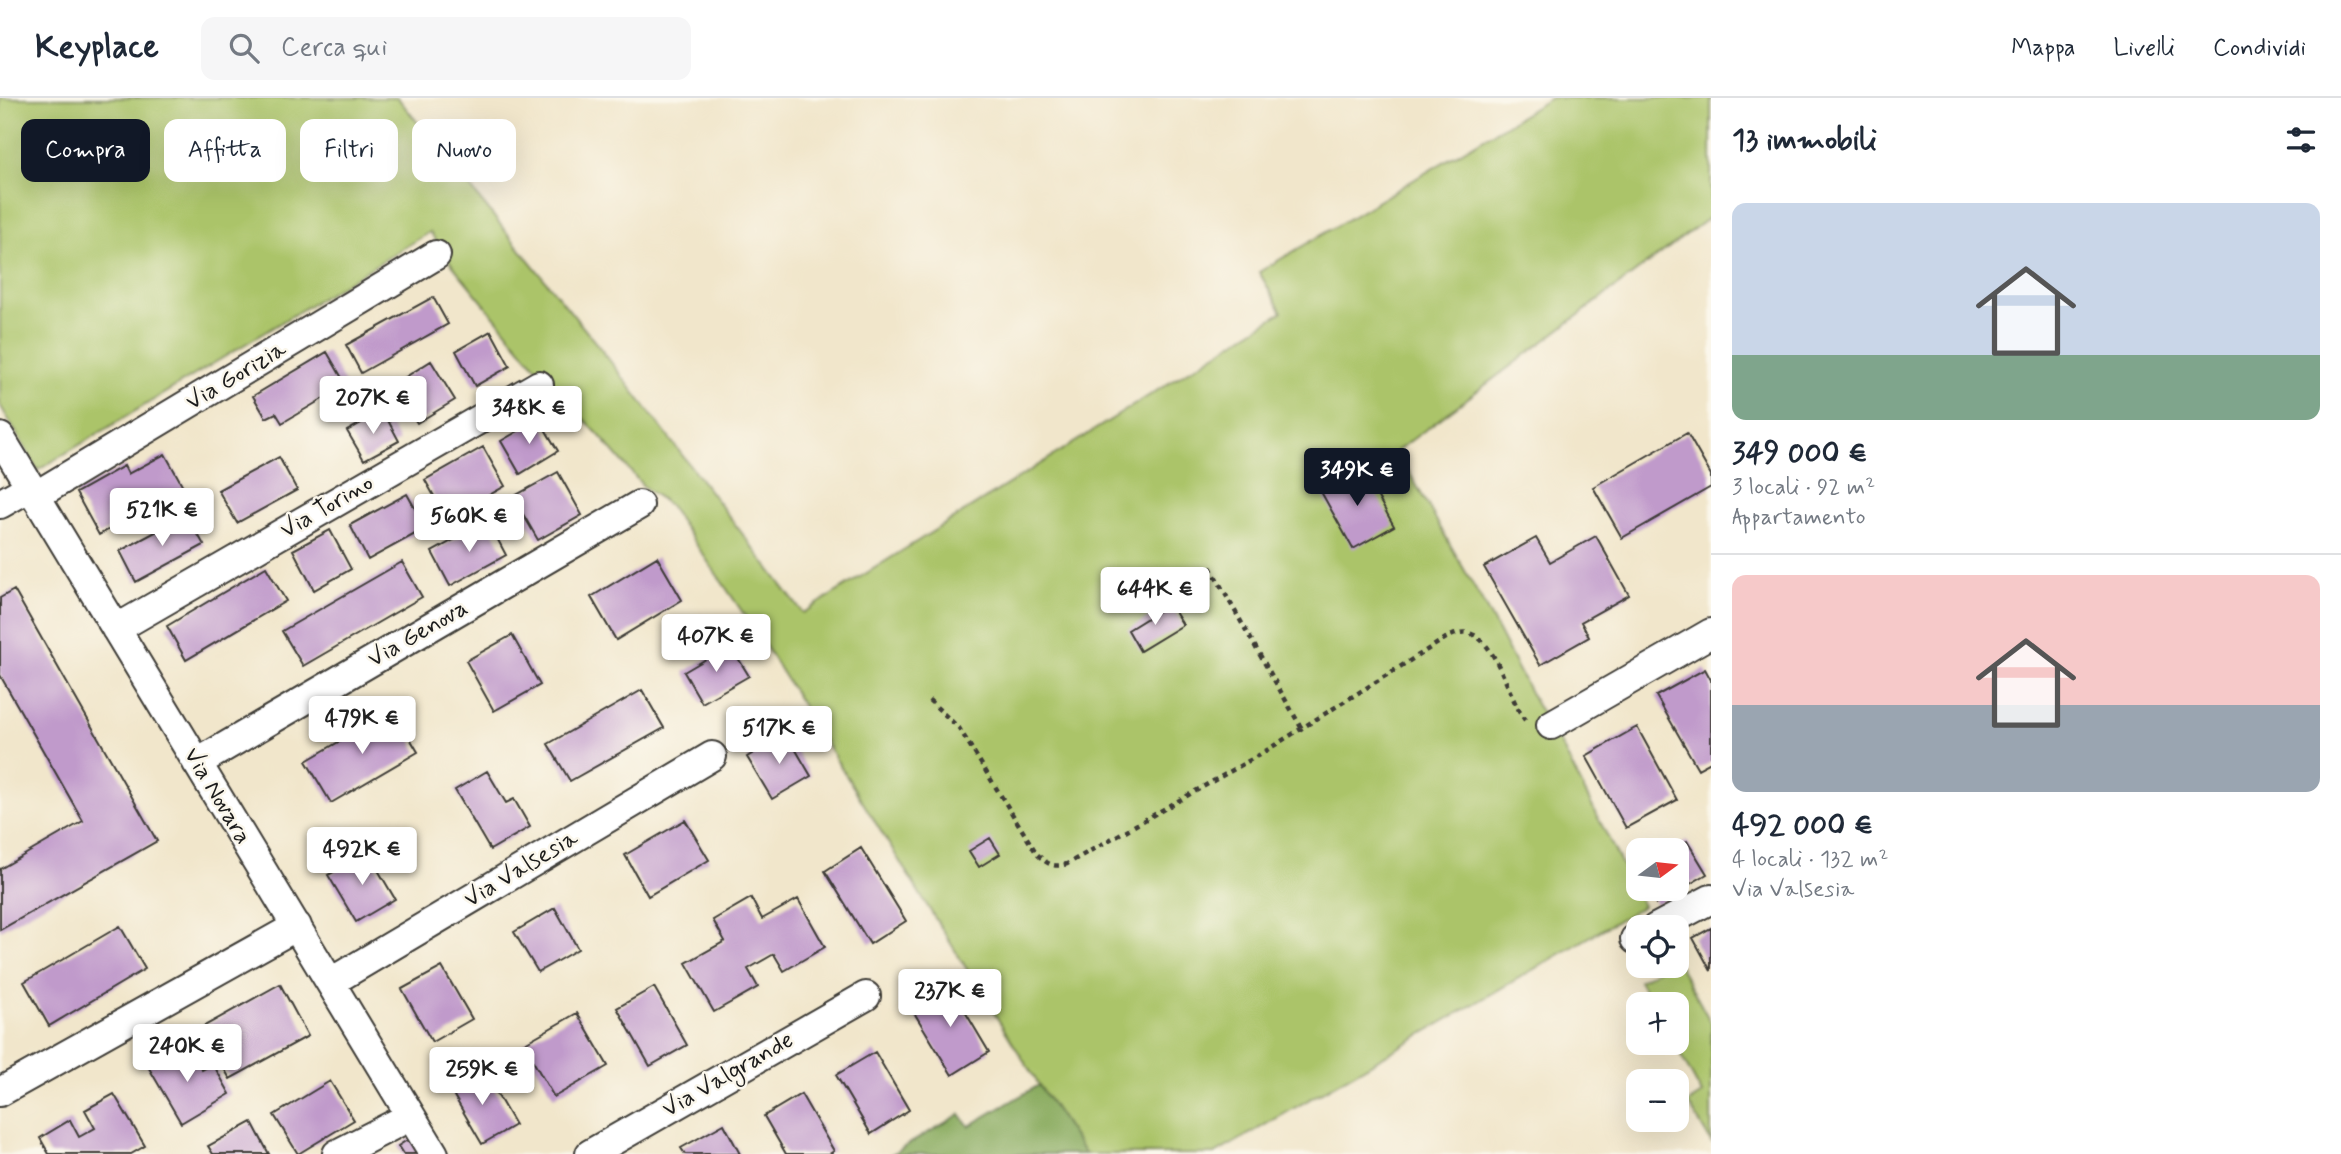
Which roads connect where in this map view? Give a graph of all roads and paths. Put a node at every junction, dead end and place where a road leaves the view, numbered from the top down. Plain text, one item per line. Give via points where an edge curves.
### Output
1 (436, 255) dead end
2 (539, 385) dead end
3 (0, 438) edge
4 (33, 491) junction
5 (0, 504) edge
6 (639, 505) dead end
7 (1210, 567) dead end
8 (116, 629) junction
9 (1711, 634) edge
10 (929, 700) dead end
11 (1551, 724) joint
12 (1301, 729) junction
13 (712, 755) dead end
14 (197, 763) junction
15 (1711, 899) edge
16 (1680, 915) edge
17 (297, 926) junction
18 (331, 982) junction
19 (866, 996) dead end
20 (0, 1092) edge
21 (411, 1116) junction
22 (337, 1154) edge
23 (434, 1154) edge
24 (590, 1154) edge

1 - 4 street, Via Gorizia
2 - 8 street, Via Torino
3 - 4 street, Via Novara
4 - 5 street, Via Gorizia
4 - 8 street, Via Novara
6 - 14 street, Via Genova
7 - 12 path
8 - 14 street, Via Novara
9 - 11 street
10 - 12 path via 959,728 1037,854 1056,867
11 - 12 path via 1531,726 1523,719 1488,645 1468,632 1446,638
13 - 18 street, Via Valsesia
14 - 17 street, Via Novara
15 - 16 street
17 - 18 street, Via Novara
17 - 20 street
18 - 21 street, Via Novara
19 - 24 street, Via Valgrande
21 - 22 street
21 - 23 street, Via Novara

